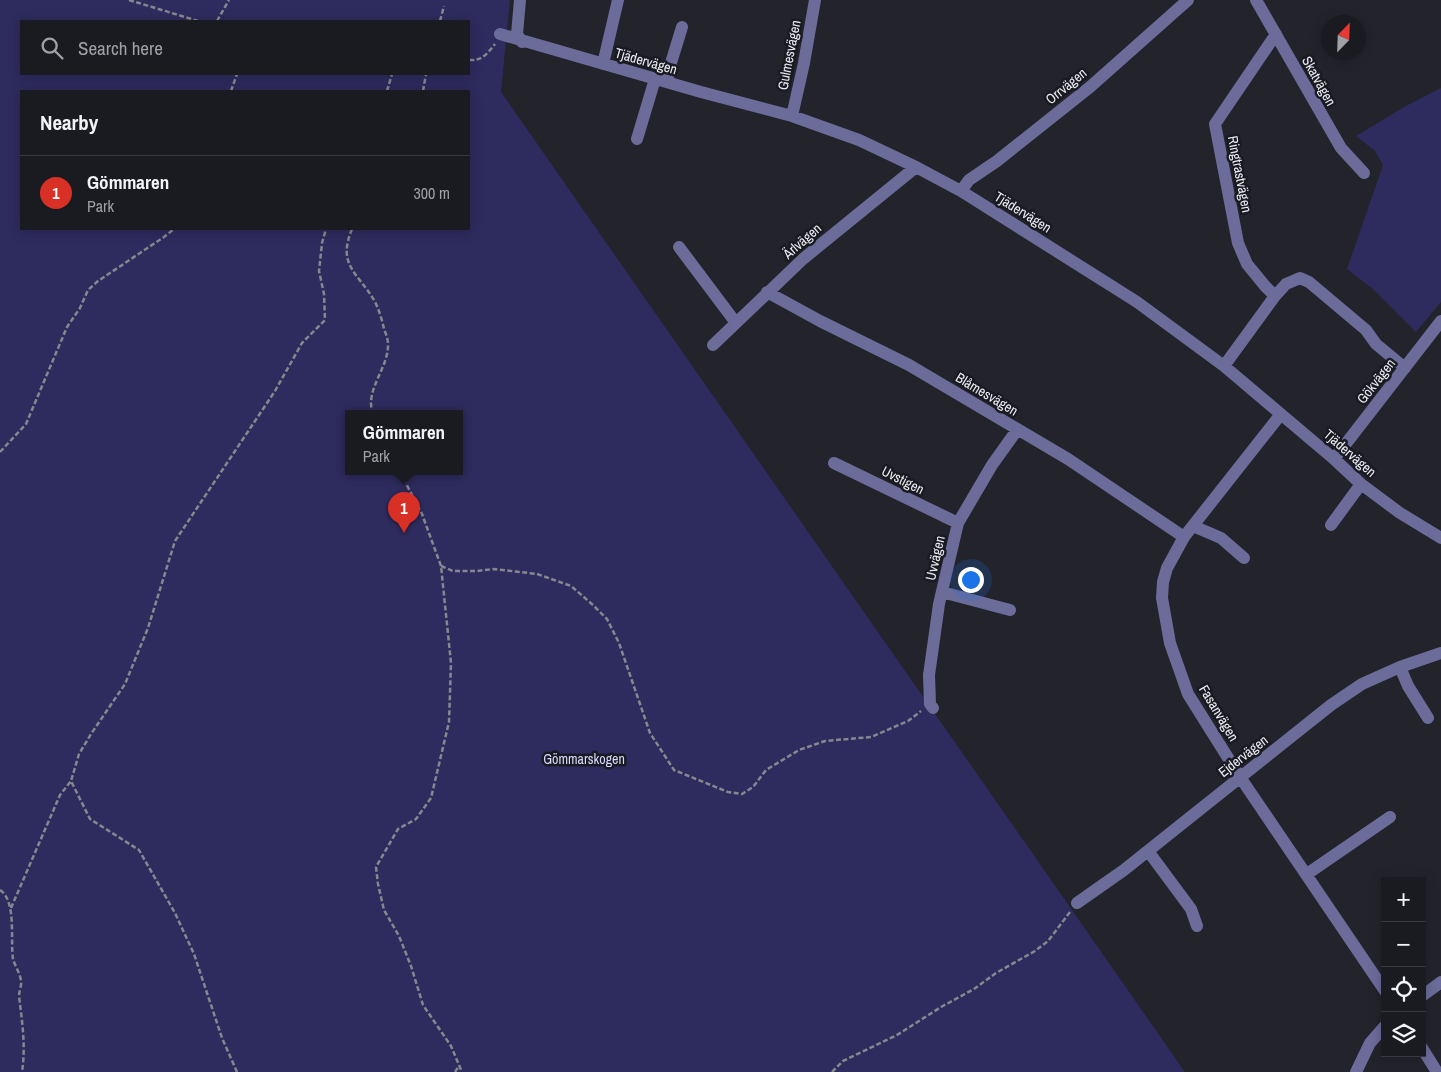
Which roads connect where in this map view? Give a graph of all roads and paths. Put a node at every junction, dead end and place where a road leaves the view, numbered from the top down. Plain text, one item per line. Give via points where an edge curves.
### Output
1 (129, 0) edge
2 (229, 0) edge
3 (520, 0) edge
4 (618, 0) edge
5 (815, 0) edge
6 (1188, 0) edge
7 (1256, 0) edge
8 (444, 6) dead end
9 (195, 20) edge
10 (218, 20) edge
11 (440, 20) edge
12 (682, 27) dead end
13 (500, 34) joint
14 (1276, 34) junction
15 (522, 42) junction
16 (470, 60) edge
17 (603, 64) junction
18 (237, 75) edge
19 (392, 75) edge
20 (426, 75) edge
21 (661, 81) junction
22 (231, 90) edge
23 (386, 90) edge
24 (423, 90) edge
25 (792, 116) junction
26 (637, 139) dead end
27 (916, 167) junction
28 (1364, 173) dead end
29 (961, 191) junction
30 (173, 230) edge
31 (326, 230) edge
32 (352, 230) edge
33 (679, 247) dead end
34 (768, 292) junction
35 (1275, 296) junction
36 (1441, 321) edge
37 (736, 323) junction
38 (713, 345) dead end
39 (1224, 366) junction
40 (1405, 368) junction
41 (372, 410) edge
42 (1281, 414) junction
43 (1017, 430) junction
44 (0, 452) edge
45 (1334, 459) junction
46 (834, 464) dead end
47 (402, 475) edge
48 (1361, 484) junction
49 (958, 523) junction
50 (1331, 525) dead end
51 (1193, 526) junction
52 (1184, 536) junction
53 (1441, 538) edge
54 (1244, 558) dead end
55 (441, 566) junction
56 (942, 592) junction
57 (1010, 610) dead end
58 (1441, 653) edge
59 (1400, 668) junction
60 (932, 706) joint
61 (1428, 718) dead end
62 (1240, 777) junction
63 (71, 781) junction
64 (1390, 817) dead end
65 (1148, 851) junction
66 (1307, 874) junction
67 (0, 890) edge
68 (1077, 903) joint
69 (11, 909) junction
70 (1197, 926) dead end
71 (1441, 982) edge
72 (1381, 985) edge
73 (1426, 993) edge
74 (1381, 1031) edge
75 (1426, 1054) edge
76 (459, 1066) junction
77 (22, 1072) edge
78 (237, 1072) edge
79 (454, 1072) edge
80 (462, 1072) edge
81 (832, 1072) edge
82 (1356, 1072) edge
83 (1438, 1072) edge

1 - 9 path
2 - 10 path
3 - 15 street via 517,34
4 - 17 street
5 - 25 street, Gulmesvägen
6 - 29 street, Orrvägen via 1090,87 969,180
7 - 14 street, Skatvägen
8 - 11 path
12 - 21 street via 671,63
13 - 15 street, Tjädervägen
13 - 16 path via 484,57
14 - 28 street, Skatvägen via 1341,148
14 - 35 street, Ringtrastvägen via 1215,124 1238,243 1247,264
15 - 17 street, Tjädervägen
17 - 21 street, Tjädervägen
18 - 22 path
19 - 23 path
20 - 24 path
21 - 25 street, Tjädervägen
21 - 26 street
25 - 27 street, Tjädervägen via 859,140
27 - 29 street, Tjädervägen
27 - 34 street, Ärlvägen via 810,253
29 - 39 street, Tjädervägen via 1137,302
30 - 44 path via 88,290 67,328 26,424
31 - 63 path via 319,272 325,320 302,342 275,392 175,541 148,628 125,684 79,754
32 - 41 path via 346,255 349,266 375,301 388,345 373,390
33 - 37 street
34 - 37 street, Ärlvägen
34 - 43 street, Blåmesvägen via 909,365
35 - 39 street
35 - 40 street via 1286,284 1300,278 1309,282
36 - 40 street, Gökvägen
37 - 38 street, Ärlvägen
39 - 42 street, Tjädervägen
40 - 45 street, Gökvägen
42 - 45 street, Tjädervägen
42 - 51 street, Fasanvägen
43 - 49 street, Uvvägen
43 - 52 street, Blåmesvägen via 1110,486
45 - 48 street, Tjädervägen
46 - 49 street, Uvstigen
47 - 55 path via 422,514
48 - 50 street
48 - 53 street, Tjädervägen
49 - 56 street, Uvvägen
51 - 52 street, Fasanvägen
51 - 54 street via 1221,538
52 - 62 street, Fasanvägen via 1163,582 1162,598 1170,643 1188,694
55 - 60 path via 452,571 494,569 537,574 570,586 606,619 619,643 650,733 674,770 728,792 742,794 753,787 766,770 799,750 825,741 871,737
55 - 76 path via 451,663 449,722 430,798 416,819 398,829 376,867 384,910 402,943 422,1004 450,1046
56 - 57 street
56 - 60 street, Uvvägen via 929,675
58 - 59 street, Ejdervägen
59 - 61 street
59 - 62 street, Ejdervägen via 1362,684 1331,705
62 - 65 street, Ejdervägen
62 - 66 street, Fasanvägen
63 - 69 path via 60,795
63 - 78 path via 90,819 140,850 194,954
64 - 66 street
65 - 68 street, Ejdervägen
65 - 70 street via 1191,909
66 - 72 street, Fasanvägen
67 - 69 path
68 - 81 path via 1048,941 1034,951 897,1035 843,1061
69 - 77 path via 13,959 21,981
71 - 73 street
74 - 82 street via 1370,1043
75 - 83 street
76 - 79 path
76 - 80 path

